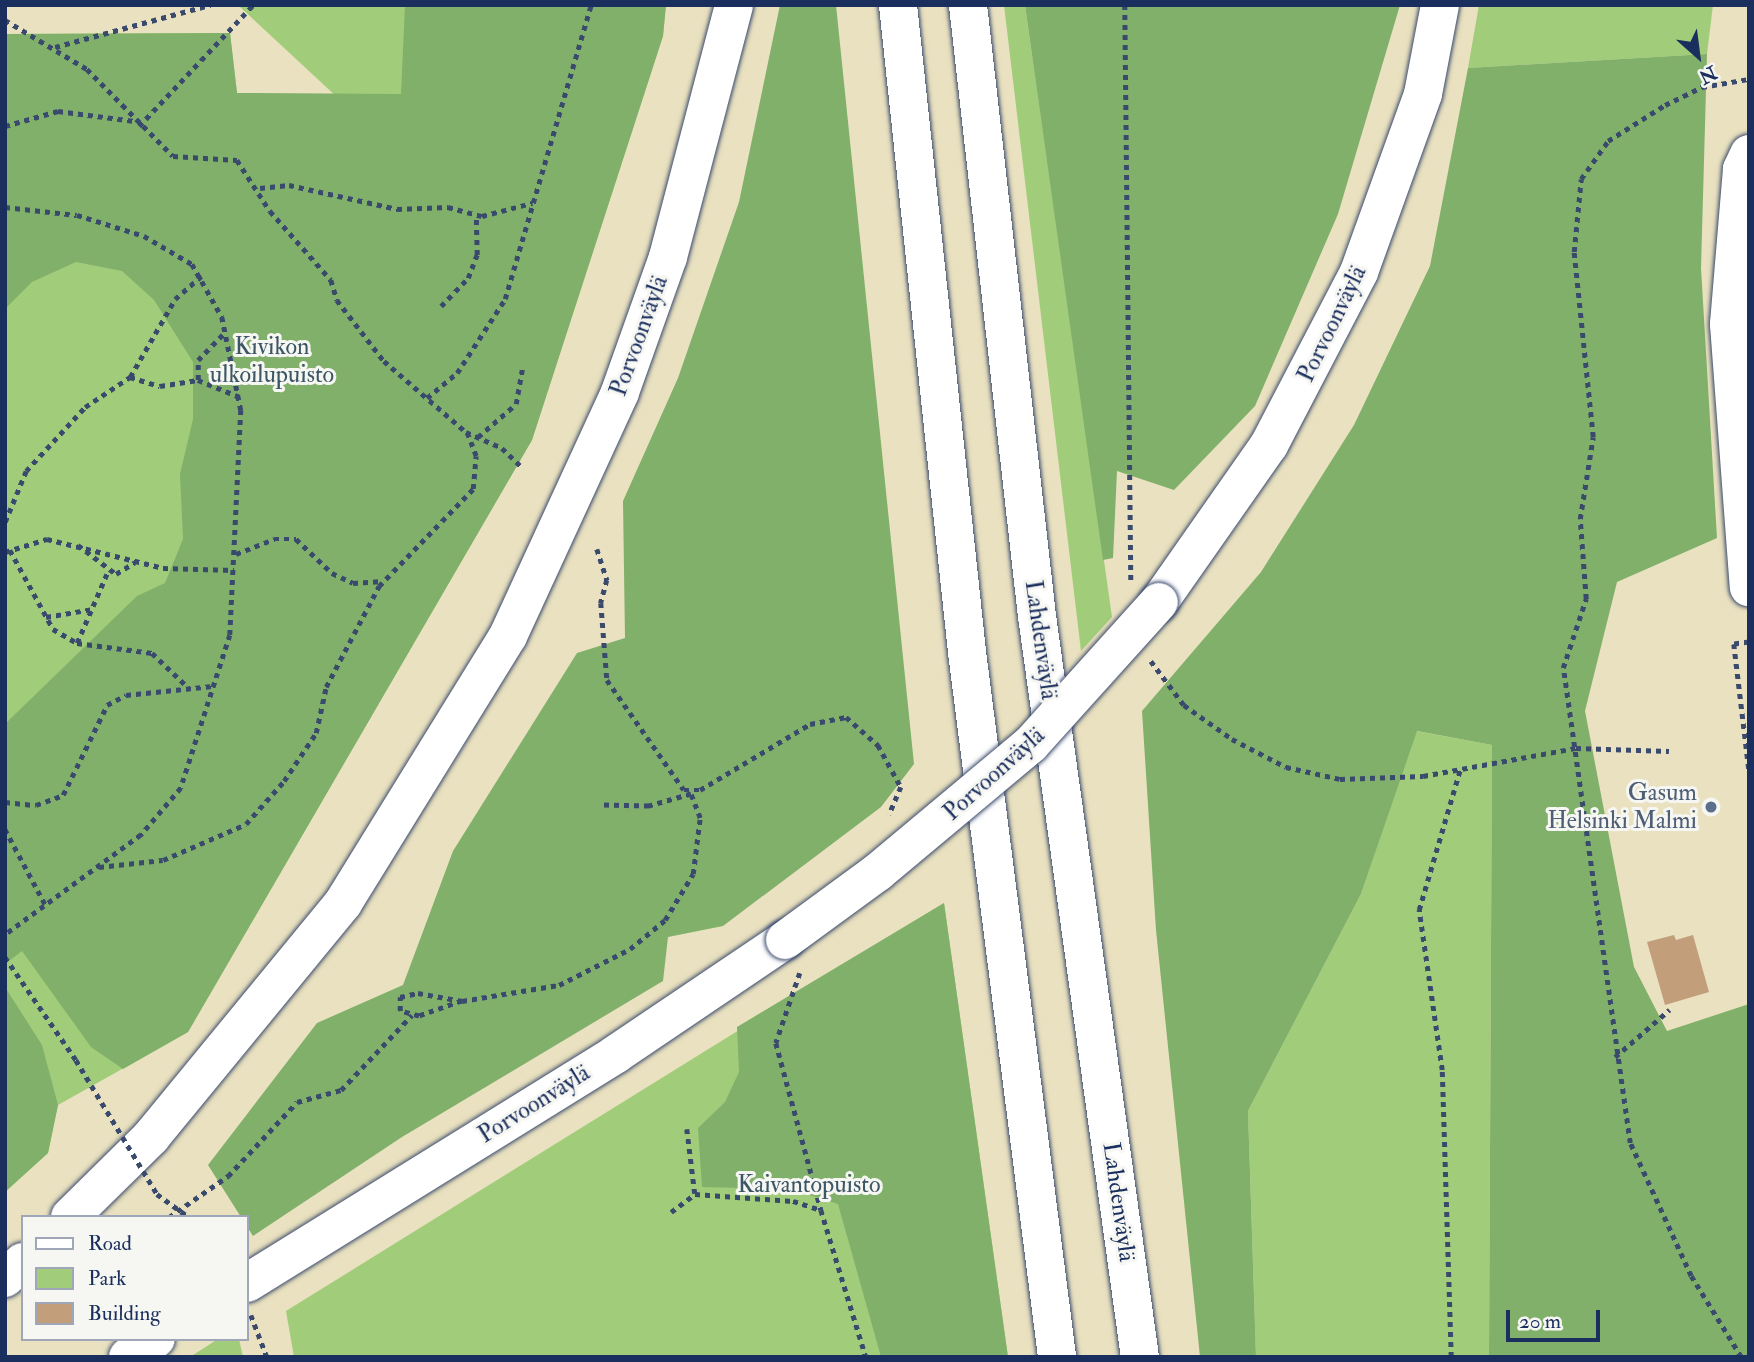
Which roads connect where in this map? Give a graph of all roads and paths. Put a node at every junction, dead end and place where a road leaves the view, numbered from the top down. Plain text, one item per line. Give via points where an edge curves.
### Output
1 (210, 5) edge
2 (253, 5) edge
3 (591, 5) edge
4 (734, 5) edge
5 (898, 5) edge
6 (968, 5) edge
7 (1440, 5) edge
8 (5, 20) edge
9 (55, 47) junction
10 (1749, 79) edge
11 (134, 121) junction
12 (5, 126) edge
13 (139, 126) junction
14 (1749, 154) edge
15 (260, 188) junction
16 (533, 203) junction
17 (5, 207) edge
18 (476, 214) junction
19 (201, 276) junction
20 (441, 306) dead end
21 (226, 331) junction
22 (523, 366) dead end
23 (131, 377) junction
24 (198, 380) junction
25 (240, 398) junction
26 (427, 398) junction
27 (466, 432) junction
28 (478, 438) junction
29 (523, 468) dead end
30 (5, 522) edge
31 (78, 545) junction
32 (597, 549) dead end
33 (8, 551) edge
34 (236, 554) junction
35 (136, 561) junction
36 (234, 570) junction
37 (108, 571) junction
38 (384, 581) junction
39 (1749, 587) edge
40 (93, 609) junction
41 (46, 617) junction
42 (1749, 642) edge
43 (77, 643) junction
44 (213, 686) junction
45 (190, 689) junction
46 (1749, 769) edge
47 (1460, 770) dead end
48 (691, 794) junction
49 (5, 802) edge
50 (601, 805) dead end
51 (5, 829) edge
52 (97, 868) junction
53 (45, 904) junction
54 (5, 935) edge
55 (5, 957) edge
56 (462, 1001) junction
57 (1669, 1010) dead end
58 (413, 1014) junction
59 (1615, 1057) junction
60 (687, 1129) dead end
61 (695, 1194) junction
62 (671, 1212) dead end
63 (72, 1215) edge
64 (172, 1215) edge
65 (186, 1215) edge
66 (21, 1264) edge
67 (5, 1278) edge
68 (248, 1282) edge
69 (248, 1307) edge
70 (153, 1341) edge
71 (128, 1357) edge
72 (267, 1357) edge
73 (866, 1357) edge
74 (1057, 1357) edge
75 (1140, 1357) edge
76 (1451, 1357) edge
77 (1741, 1357) edge

1 - 9 path
2 - 13 path
3 - 16 path
4 - 63 main road, Porvoonväylä via 668,257 620,392 508,636 343,902 151,1137
5 - 74 main road via 967,652
6 - 75 main road, Lahdenväylä via 1039,630
7 - 68 main road, Porvoonväylä, bridge via 1423,94 1359,272 1269,445 1158,602 1031,744 878,872 785,940 616,1054
8 - 9 path
9 - 11 path via 87,69
10 - 59 path via 1702,87 1665,105 1608,141 1581,179 1574,252 1593,437 1580,519 1586,599 1563,668 1597,873 1602,978
11 - 12 path via 58,111
11 - 13 path
13 - 15 path via 173,156 237,160
14 - 39 main road via 1742,169 1729,324
15 - 18 path via 289,186 397,209 448,207
15 - 26 path via 270,211 331,280 337,300 384,361
16 - 18 path
16 - 26 path via 505,299 457,373
17 - 19 path via 77,215 144,236
18 - 20 path via 477,256 468,278
19 - 21 path
19 - 23 path via 175,299
21 - 24 path via 198,360
21 - 25 path
22 - 28 path via 516,404
23 - 24 path via 160,386
23 - 30 path via 86,407 26,471
24 - 25 path
25 - 34 path
26 - 27 path
27 - 28 path
27 - 38 path via 476,456 473,489
28 - 29 path
31 - 33 path via 47,540
31 - 35 path
31 - 37 path
32 - 48 path via 607,580 601,603 611,690
33 - 41 path
34 - 36 path
34 - 38 path via 274,538 296,539 332,573 353,583
35 - 36 path
35 - 37 path via 116,574
36 - 44 path via 230,635
37 - 40 path
38 - 52 path via 326,687 316,733 246,824 163,860
40 - 41 path
40 - 43 path
41 - 43 path via 52,629
42 - 46 path via 1734,644
43 - 45 path via 152,653
44 - 45 path
44 - 52 path via 170,807
45 - 49 path via 126,695 107,705 63,795 36,805
47 - 76 path via 1419,910 1442,1070
48 - 50 path via 649,806
48 - 56 path via 700,818 693,874 665,920 630,948 559,985
51 - 53 path
52 - 53 path
53 - 54 path
55 - 65 path, bridge via 76,1060 157,1194
56 - 58 path via 438,1013
56 - 58 path via 400,997 400,1011
57 - 59 path
58 - 64 path via 341,1090 297,1102 228,1176
59 - 77 path via 1630,1143 1691,1276
60 - 61 path
61 - 62 path
61 - 73 path via 793,1201 821,1210
66 - 67 main road
69 - 72 path
70 - 71 main road

